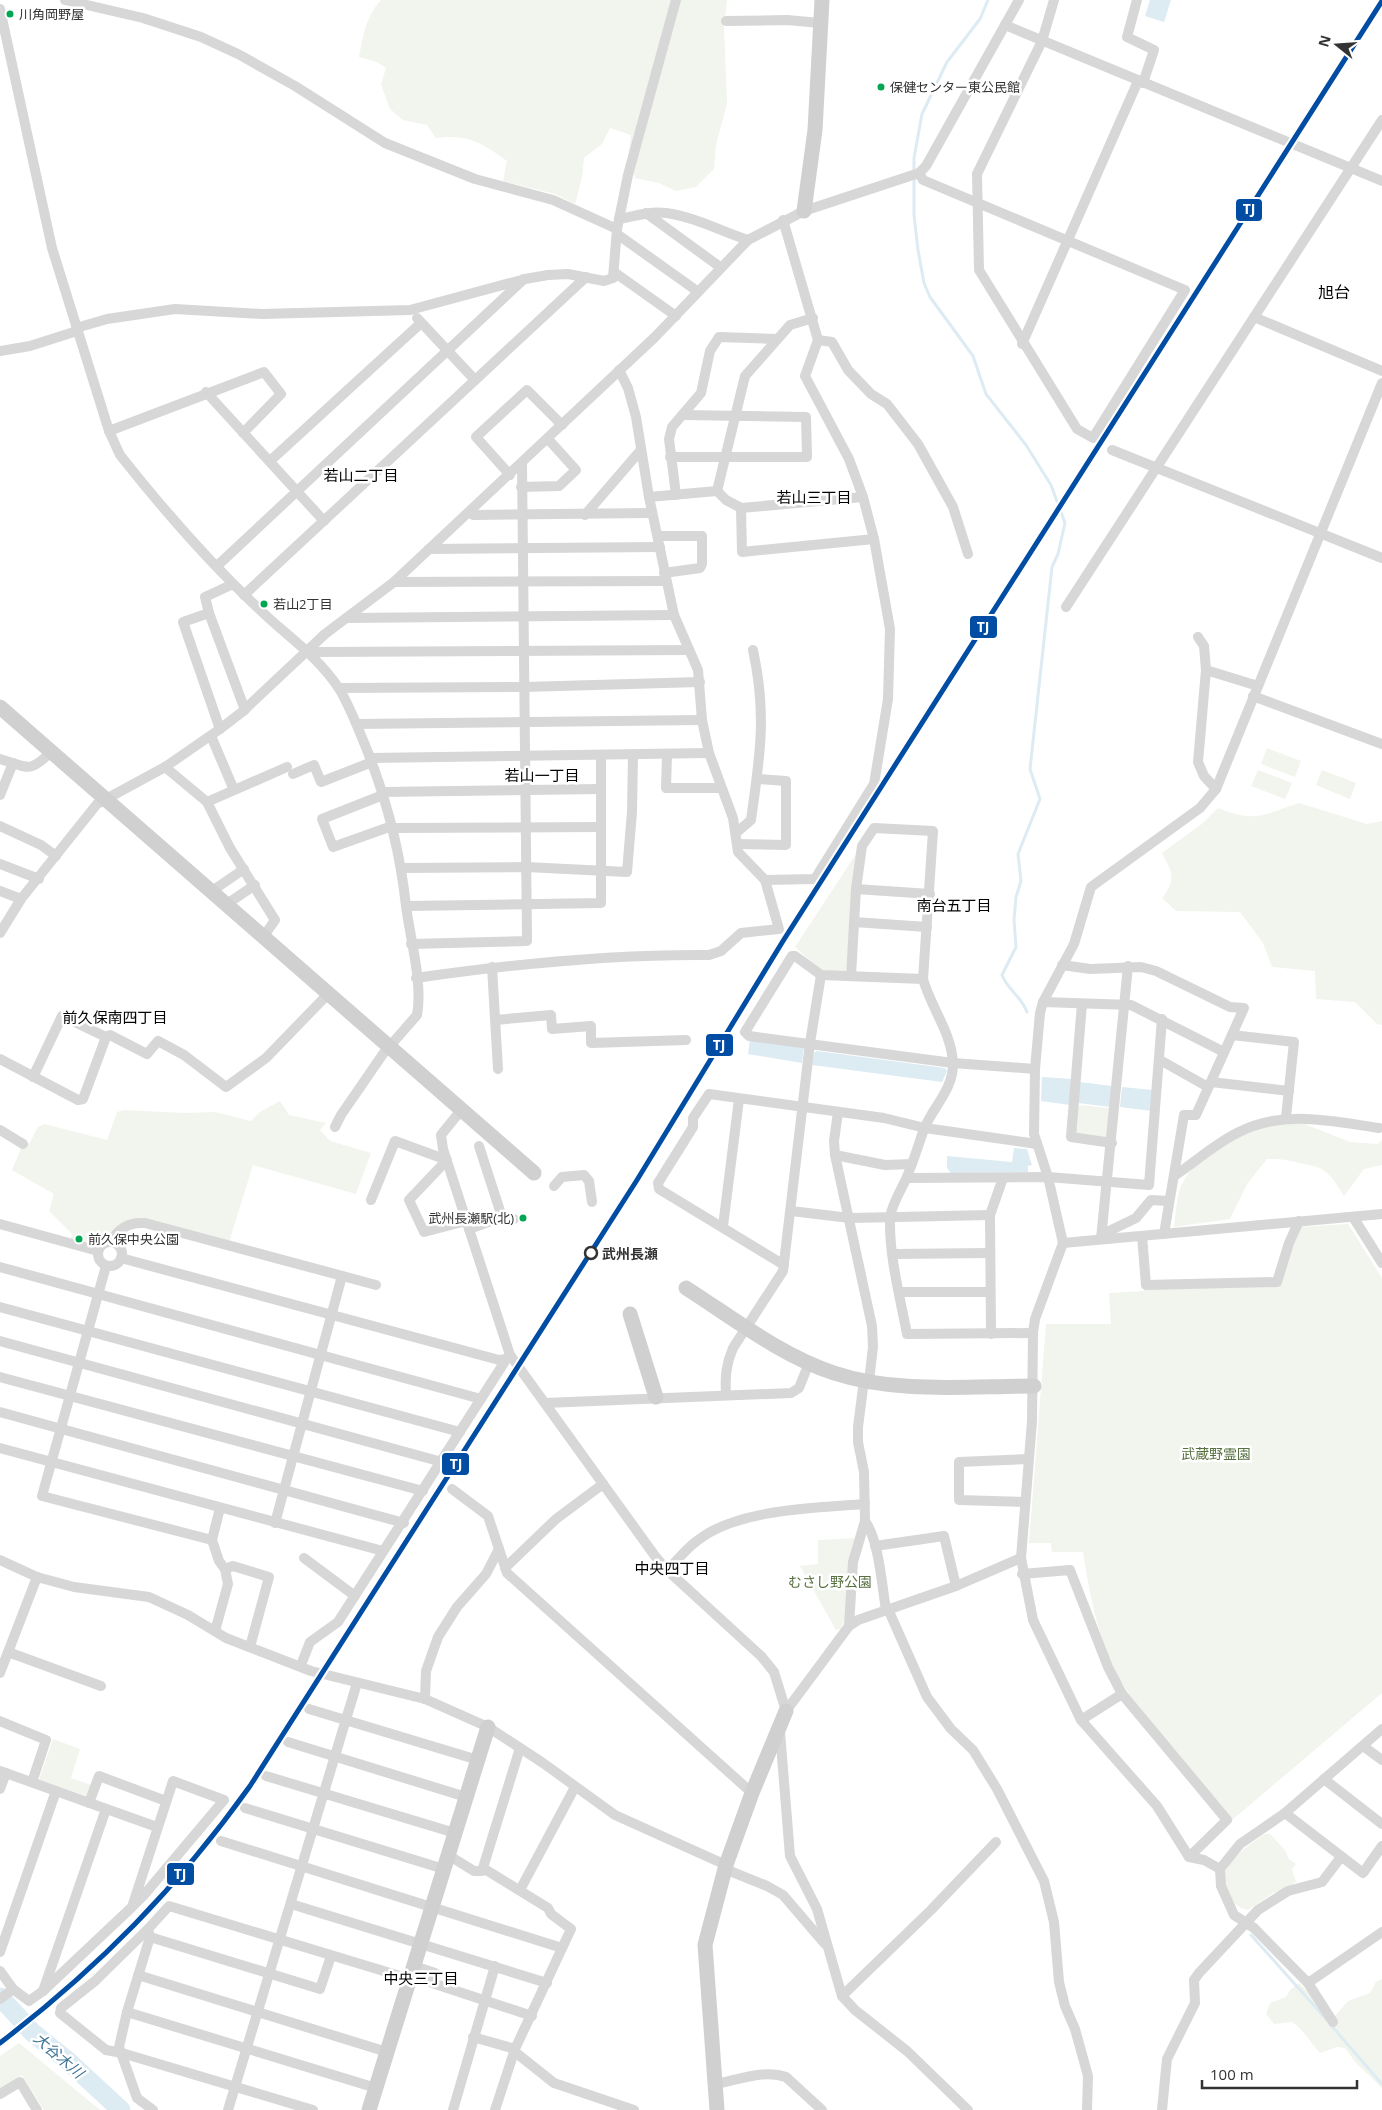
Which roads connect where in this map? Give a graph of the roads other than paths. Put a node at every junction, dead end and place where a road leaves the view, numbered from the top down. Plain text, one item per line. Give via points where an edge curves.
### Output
1 (65, 0) edge
2 (676, 0) edge
3 (822, 0) edge
4 (1019, 0) edge
5 (1054, 0) edge
6 (1137, 0) edge
7 (0, 9) edge
8 (726, 21) dead end
9 (820, 23) junction
10 (1005, 25) junction
11 (1042, 41) junction
12 (1141, 82) junction
13 (1382, 120) edge
14 (1350, 168) junction
15 (919, 173) junction
16 (1382, 181) edge
17 (976, 203) junction
18 (804, 211) junction
19 (646, 213) junction
20 (783, 220) junction
21 (618, 227) junction
22 (748, 240) junction
23 (1066, 241) junction
24 (720, 267) junction
25 (614, 272) junction
26 (586, 277) junction
27 (525, 279) junction
28 (697, 292) junction
29 (410, 310) junction
30 (676, 316) junction
31 (1254, 317) junction
32 (813, 318) junction
33 (421, 322) junction
34 (76, 329) junction
35 (777, 339) junction
36 (818, 340) junction
37 (1022, 344) junction
38 (0, 351) edge
39 (448, 351) junction
40 (619, 370) junction
41 (1382, 371) edge
42 (475, 380) junction
43 (1382, 383) edge
44 (206, 392) junction
45 (682, 415) junction
46 (735, 417) junction
47 (562, 425) junction
48 (109, 431) junction
49 (244, 433) junction
50 (548, 439) junction
51 (1112, 450) dead end
52 (640, 451) junction
53 (725, 456) junction
54 (670, 457) junction
55 (270, 461) junction
56 (522, 464) junction
57 (1156, 468) junction
58 (510, 475) junction
59 (521, 487) junction
60 (297, 490) junction
61 (718, 491) junction
62 (676, 495) junction
63 (648, 496) junction
64 (863, 497) junction
65 (740, 508) junction
66 (470, 512) junction
67 (652, 513) junction
68 (522, 514) junction
69 (585, 515) junction
70 (324, 521) junction
71 (1321, 533) junction
72 (658, 536) junction
73 (874, 539) junction
74 (522, 547) junction
75 (660, 548) junction
76 (429, 549) junction
77 (968, 554) dead end
78 (1382, 558) edge
79 (217, 566) junction
80 (665, 577) junction
81 (523, 581) junction
82 (394, 582) junction
83 (233, 584) junction
84 (244, 595) junction
85 (1066, 607) dead end
86 (209, 613) junction
87 (523, 616) junction
88 (674, 616) junction
89 (346, 618) junction
90 (1198, 637) dead end
91 (307, 650) junction
92 (524, 650) junction
93 (689, 650) junction
94 (753, 650) dead end
95 (1206, 670) junction
96 (700, 682) junction
97 (1258, 686) junction
98 (524, 687) junction
99 (339, 688) junction
100 (1253, 696) junction
101 (0, 707) edge
102 (245, 710) junction
103 (702, 720) junction
104 (525, 723) junction
105 (357, 724) junction
106 (220, 729) junction
107 (210, 736) junction
108 (1382, 744) edge
109 (51, 752) junction
110 (709, 753) junction
111 (601, 755) junction
112 (633, 755) junction
113 (667, 755) junction
114 (525, 756) junction
115 (0, 760) edge
116 (371, 760) junction
117 (13, 763) junction
118 (165, 767) junction
119 (757, 779) junction
120 (721, 788) junction
121 (601, 789) junction
122 (1216, 789) junction
123 (234, 790) junction
124 (526, 790) junction
125 (382, 793) junction
126 (0, 794) edge
127 (105, 799) junction
128 (207, 802) junction
129 (0, 826) edge
130 (393, 827) junction
131 (601, 827) junction
132 (526, 828) junction
133 (736, 832) junction
134 (737, 844) junction
135 (56, 856) junction
136 (0, 864) edge
137 (526, 867) junction
138 (402, 868) junction
139 (244, 869) junction
140 (600, 869) junction
141 (39, 879) junction
142 (765, 880) junction
143 (255, 885) junction
144 (856, 889) junction
145 (0, 891) edge
146 (212, 891) junction
147 (930, 894) junction
148 (21, 899) junction
149 (227, 904) junction
150 (526, 905) junction
151 (406, 906) junction
152 (854, 922) junction
153 (927, 927) junction
154 (0, 933) edge
155 (264, 936) junction
156 (411, 944) junction
157 (1062, 964) junction
158 (1128, 966) junction
159 (492, 967) junction
160 (821, 975) junction
161 (852, 976) junction
162 (416, 978) junction
163 (923, 979) junction
164 (329, 993) junction
165 (1043, 1002) junction
166 (1082, 1004) junction
167 (1125, 1005) junction
168 (1162, 1019) junction
169 (495, 1020) junction
170 (1232, 1034) junction
171 (106, 1036) junction
172 (686, 1040) dead end
173 (810, 1043) junction
174 (390, 1046) junction
175 (1224, 1052) junction
176 (0, 1059) edge
177 (1160, 1060) junction
178 (953, 1063) junction
179 (498, 1069) dead end
180 (1035, 1069) junction
181 (33, 1077) junction
182 (1209, 1084) junction
183 (1288, 1091) junction
184 (739, 1099) junction
185 (802, 1108) junction
186 (462, 1109) junction
187 (838, 1112) junction
188 (1286, 1118) junction
189 (335, 1127) dead end
190 (925, 1128) junction
191 (1379, 1128) dead end
192 (0, 1130) edge
193 (1112, 1143) junction
194 (23, 1144) dead end
195 (1037, 1144) junction
196 (480, 1146) dead end
197 (835, 1156) junction
198 (447, 1160) junction
199 (912, 1164) junction
200 (534, 1173) dead end
201 (1174, 1176) junction
202 (906, 1178) junction
203 (1004, 1178) junction
204 (1048, 1178) junction
205 (1107, 1182) junction
206 (554, 1186) dead end
207 (371, 1200) dead end
208 (1169, 1201) junction
209 (592, 1202) dead end
210 (790, 1211) junction
211 (1382, 1214) edge
212 (990, 1215) junction
213 (890, 1216) junction
214 (1353, 1216) junction
215 (502, 1217) junction
216 (850, 1218) junction
217 (514, 1220) dead end
218 (1299, 1221) junction
219 (0, 1224) edge
220 (467, 1225) junction
221 (723, 1226) junction
222 (1164, 1234) junction
223 (1142, 1236) junction
224 (1102, 1237) junction
225 (111, 1242) junction
226 (1063, 1243) junction
227 (98, 1251) junction
228 (990, 1253) junction
229 (893, 1254) junction
230 (121, 1258) junction
231 (1382, 1263) edge
232 (784, 1265) junction
233 (106, 1266) junction
234 (0, 1267) edge
235 (342, 1276) junction
236 (376, 1286) dead end
237 (686, 1288) dead end
238 (899, 1292) junction
239 (990, 1292) junction
240 (99, 1294) junction
241 (0, 1307) edge
242 (332, 1314) junction
243 (630, 1314) dead end
244 (748, 1327) junction
245 (88, 1332) junction
246 (1033, 1333) junction
247 (991, 1334) junction
248 (0, 1341) edge
249 (320, 1355) junction
250 (508, 1357) junction
251 (79, 1362) junction
252 (809, 1363) junction
253 (0, 1377) edge
254 (867, 1381) junction
255 (1034, 1386) junction
256 (310, 1391) junction
257 (726, 1394) junction
258 (69, 1396) junction
259 (656, 1397) junction
260 (481, 1399) junction
261 (545, 1403) junction
262 (0, 1412) edge
263 (301, 1423) junction
264 (60, 1428) junction
265 (460, 1432) junction
266 (0, 1448) edge
267 (293, 1455) junction
268 (1028, 1459) junction
269 (51, 1462) junction
270 (442, 1462) junction
271 (603, 1484) junction
272 (284, 1489) junction
273 (452, 1489) dead end
274 (423, 1491) junction
275 (1024, 1502) junction
276 (865, 1504) junction
277 (220, 1508) junction
278 (865, 1521) junction
279 (404, 1522) junction
280 (275, 1523) junction
281 (212, 1540) junction
282 (875, 1546) junction
283 (499, 1549) junction
284 (383, 1551) junction
285 (304, 1558) dead end
286 (1021, 1558) junction
287 (0, 1560) edge
288 (225, 1568) junction
289 (505, 1568) junction
290 (667, 1570) junction
291 (1022, 1574) junction
292 (37, 1576) junction
293 (956, 1586) junction
294 (355, 1596) junction
295 (887, 1610) junction
296 (849, 1626) junction
297 (215, 1631) junction
298 (250, 1647) junction
299 (8, 1652) junction
300 (301, 1665) junction
301 (0, 1673) edge
302 (356, 1683) junction
303 (101, 1686) dead end
304 (1122, 1694) junction
305 (425, 1699) junction
306 (309, 1708) dead end
307 (786, 1711) junction
308 (347, 1720) junction
309 (1081, 1720) junction
310 (0, 1721) edge
311 (488, 1727) junction
312 (779, 1729) junction
313 (1382, 1729) edge
314 (288, 1742) dead end
315 (1363, 1746) junction
316 (520, 1748) junction
317 (336, 1756) junction
318 (478, 1760) junction
319 (1382, 1760) edge
320 (3, 1772) edge
321 (266, 1776) dead end
322 (1324, 1778) junction
323 (32, 1782) junction
324 (575, 1787) junction
325 (0, 1789) edge
326 (56, 1791) junction
327 (752, 1793) junction
328 (325, 1794) junction
329 (466, 1797) junction
330 (166, 1801) junction
331 (89, 1803) junction
332 (245, 1808) dead end
333 (106, 1809) junction
334 (1285, 1813) junction
335 (1382, 1824) edge
336 (157, 1827) junction
337 (313, 1830) junction
338 (455, 1833) junction
339 (221, 1841) dead end
340 (996, 1842) dead end
341 (1382, 1846) edge
342 (1190, 1857) junction
343 (1341, 1857) junction
344 (446, 1862) junction
345 (302, 1867) junction
346 (725, 1867) junction
347 (483, 1868) junction
348 (1220, 1869) junction
349 (520, 1890) junction
350 (291, 1904) junction
351 (132, 1907) junction
352 (432, 1907) junction
353 (1246, 1924) junction
354 (1382, 1932) edge
355 (149, 1933) junction
356 (280, 1940) junction
357 (421, 1943) junction
358 (826, 1945) junction
359 (562, 1948) junction
360 (0, 1952) edge
361 (331, 1956) junction
362 (495, 1966) junction
363 (0, 1972) edge
364 (412, 1972) junction
365 (270, 1974) junction
366 (138, 1975) junction
367 (547, 1983) junction
368 (1308, 1983) junction
369 (14, 1989) junction
370 (43, 1991) junction
371 (842, 1996) junction
372 (0, 2000) edge
373 (484, 2000) junction
374 (127, 2012) junction
375 (258, 2013) junction
376 (532, 2016) junction
377 (1332, 2022) dead end
378 (473, 2037) junction
379 (247, 2048) junction
380 (515, 2051) junction
381 (387, 2052) junction
382 (122, 2053) junction
383 (716, 2084) junction
384 (236, 2086) junction
385 (376, 2088) junction
386 (0, 2094) edge
387 (37, 2110) edge
388 (153, 2110) edge
389 (228, 2110) edge
390 (313, 2110) edge
391 (369, 2110) edge
392 (453, 2110) edge
393 (494, 2110) edge
394 (634, 2110) edge
395 (717, 2110) edge
396 (822, 2110) edge
397 (968, 2110) edge
398 (1087, 2110) edge
399 (1162, 2110) edge

1 - 21 street via 143,18 201,37 295,86 385,143 475,179 553,200
2 - 21 street via 628,175
3 - 9 street
4 - 10 street
5 - 11 street
6 - 12 street via 1127,37 1154,50
7 - 34 street via 52,248
8 - 9 street
9 - 18 street via 815,130
10 - 11 street
10 - 15 street via 926,166
11 - 12 street
11 - 17 street via 977,174
12 - 14 street
12 - 23 street
13 - 14 street
14 - 16 street
14 - 31 street
15 - 17 street via 923,180
15 - 18 street
17 - 23 street
17 - 37 street via 979,270
18 - 20 street
19 - 21 street
19 - 22 street via 664,213 698,221
19 - 24 street
20 - 22 street
20 - 32 street
21 - 25 street
21 - 28 street
22 - 24 street
23 - 37 street
23 - 37 street via 1185,290 1093,438 1077,429
24 - 28 street
25 - 26 street via 613,278 604,281
25 - 30 street
26 - 27 street via 568,274
26 - 42 street
27 - 29 street
27 - 39 street
28 - 30 street
29 - 33 street
29 - 34 street via 262,314 175,309 108,319
30 - 40 street
31 - 41 street
31 - 57 street
32 - 35 street via 790,325
32 - 36 street
33 - 39 street
33 - 55 street
34 - 38 street via 30,346
34 - 48 street
35 - 45 street via 719,337 710,351 701,393
35 - 46 street via 745,376
36 - 64 street via 806,376 849,459
36 - 77 street via 832,342 848,370 887,404 918,444 953,508
39 - 42 street
39 - 60 street
40 - 47 street
40 - 52 street via 636,417
42 - 70 street
43 - 71 street
44 - 48 street
44 - 49 street
44 - 49 street via 264,372 281,394
45 - 46 street
45 - 54 street via 670,432
46 - 53 street
46 - 53 street via 806,417 807,456
47 - 50 street
47 - 58 street via 527,390 476,437
48 - 79 street via 120,455 137,477
49 - 55 street
50 - 56 street
50 - 59 street via 576,470 559,486
51 - 57 street
52 - 63 street
52 - 69 street
53 - 54 street
53 - 61 street
54 - 62 street
55 - 60 street
56 - 58 street
56 - 59 street
57 - 71 street
57 - 85 street
58 - 66 street
59 - 68 street
60 - 70 street
60 - 79 street
61 - 62 street
61 - 65 street
62 - 63 street
63 - 67 street
64 - 65 street
64 - 73 street
65 - 73 street via 742,552
66 - 68 street via 473,515
66 - 76 street
67 - 69 street
67 - 72 street
68 - 69 street
68 - 74 street
70 - 84 street
71 - 78 street
71 - 97 street
72 - 75 street
72 - 80 street via 702,536 700,568
73 - 142 street via 890,629 888,699 874,784 815,879
74 - 75 street
74 - 76 street
74 - 81 street
75 - 80 street
76 - 82 street
79 - 83 street
80 - 81 street
80 - 88 street
81 - 82 street
81 - 87 street
82 - 89 street
83 - 84 street
83 - 86 street via 205,597
84 - 91 street
86 - 102 street
86 - 106 street via 183,622
87 - 88 street
87 - 89 street
87 - 92 street
88 - 93 street
89 - 91 street
90 - 95 street via 1204,646
91 - 92 street
91 - 99 street
91 - 102 street
92 - 93 street
92 - 98 street
93 - 96 street
94 - 119 street via 761,692 762,726
95 - 97 street
95 - 122 street via 1198,762 1204,776
96 - 98 street
96 - 103 street
97 - 100 street
98 - 99 street
98 - 104 street
99 - 105 street
100 - 108 street
100 - 122 street
101 - 109 street
102 - 106 street
103 - 104 street
103 - 110 street
104 - 105 street
104 - 114 street
105 - 116 street
106 - 107 street
107 - 118 street
107 - 123 street
109 - 117 street via 37,766 30,768
109 - 127 street
110 - 113 street
110 - 120 street
111 - 112 street
111 - 114 street
111 - 121 street
112 - 113 street
112 - 140 street via 628,872
113 - 120 street via 666,788
114 - 116 street
114 - 124 street
115 - 117 street
116 - 123 street via 321,782 314,765
116 - 125 street
117 - 126 street
118 - 127 street
118 - 128 street
119 - 133 street via 751,820
119 - 134 street via 786,781 786,845
120 - 133 street
121 - 124 street
121 - 131 street
122 - 157 street via 1200,808 1091,887 1074,944
123 - 128 street
124 - 125 street
124 - 132 street
125 - 130 street
125 - 130 street via 322,819 333,847
127 - 135 street
127 - 146 street
128 - 139 street
129 - 135 street
130 - 132 street
130 - 138 street
131 - 132 street
131 - 140 street
132 - 137 street
133 - 134 street
134 - 142 street via 738,852
135 - 141 street
136 - 141 street
137 - 138 street
137 - 140 street
137 - 150 street
138 - 151 street
139 - 143 street
139 - 146 street
140 - 150 street via 601,903
141 - 148 street
142 - 159 street via 779,929 741,933 721,950 709,955 627,956
143 - 149 street
143 - 155 street via 275,920
144 - 147 street
144 - 147 street via 862,846 874,828 933,831
144 - 152 street
145 - 148 street
146 - 149 street
147 - 153 street
148 - 154 street
149 - 155 street
150 - 151 street
150 - 156 street via 527,941
151 - 156 street
152 - 153 street
152 - 161 street
153 - 163 street
155 - 164 street
156 - 162 street
157 - 158 street via 1090,969
157 - 165 street
158 - 167 street
158 - 170 street via 1156,971 1223,1004 1244,1008
159 - 162 street
159 - 169 street
160 - 161 street
160 - 173 street
160 - 173 street via 792,956 745,1028 749,1036
161 - 163 street
162 - 174 street via 417,1015
163 - 178 street via 928,998 951,1046
164 - 171 street via 266,1058 226,1087 184,1055 158,1041 147,1054 110,1035
164 - 174 street
165 - 166 street
165 - 180 street
166 - 167 street
166 - 193 street via 1071,1137
167 - 168 street
167 - 193 street
168 - 175 street
168 - 177 street
169 - 172 street via 550,1015 552,1029 591,1026 591,1043
169 - 179 street
170 - 175 street
170 - 183 street via 1294,1042
171 - 181 street via 62,1016
171 - 181 street via 83,1099 78,1100
173 - 178 street
173 - 185 street
174 - 186 street
174 - 189 street
175 - 182 street
176 - 181 street
177 - 182 street
177 - 205 street via 1149,1185
178 - 180 street
178 - 190 street via 945,1094
180 - 195 street
182 - 183 street
182 - 201 street via 1196,1115 1184,1115
183 - 188 street
184 - 185 street
184 - 221 street
184 - 221 street via 709,1094 658,1182 659,1189
185 - 187 street
185 - 210 street
186 - 198 street via 441,1135
186 - 200 street
187 - 190 street
187 - 197 street
188 - 191 street
188 - 201 street via 1263,1122 1237,1133
190 - 195 street
190 - 199 street
192 - 194 street
193 - 205 street
195 - 204 street
196 - 215 street
197 - 199 street via 885,1165
197 - 216 street
198 - 207 street via 395,1141
198 - 220 street
198 - 220 street via 409,1200 424,1232
199 - 202 street
201 - 208 street
202 - 203 street
202 - 213 street
203 - 204 street
203 - 212 street
204 - 205 street
204 - 226 street
205 - 224 street
206 - 209 street via 562,1177 584,1174 589,1181
208 - 222 street
208 - 224 street via 1151,1200 1136,1218
210 - 216 street
210 - 232 street
211 - 214 street
212 - 213 street
212 - 228 street
213 - 216 street
213 - 229 street
214 - 218 street
214 - 231 street
215 - 217 street
215 - 220 street
216 - 254 street via 873,1337
218 - 222 street
218 - 223 street via 1277,1282 1146,1285
219 - 227 street
220 - 250 street
221 - 232 street
222 - 223 street
223 - 224 street
224 - 226 street
225 - 227 street via 104,1243
225 - 230 street via 119,1246
225 - 235 street via 126,1226 145,1223
226 - 246 street
227 - 233 street via 99,1259
228 - 229 street
228 - 239 street
229 - 238 street
230 - 233 street via 117,1264
230 - 242 street
232 - 244 street
233 - 240 street
234 - 240 street
235 - 236 street
235 - 242 street
237 - 244 street
238 - 239 street
238 - 247 street via 908,1334
239 - 247 street
240 - 245 street
240 - 249 street
241 - 245 street
242 - 249 street
242 - 250 street via 499,1360
243 - 259 street
244 - 252 street
244 - 257 street via 728,1361
245 - 251 street
245 - 256 street
246 - 247 street
246 - 255 street
248 - 251 street
249 - 256 street
249 - 260 street
250 - 260 street
250 - 261 street
251 - 258 street
251 - 263 street
252 - 254 street
252 - 257 street via 795,1392
253 - 258 street
254 - 255 street via 919,1386
254 - 276 street via 858,1427
255 - 268 street
256 - 263 street
256 - 265 street
257 - 259 street
258 - 264 street
258 - 267 street
259 - 261 street
260 - 265 street
261 - 271 street
262 - 264 street
263 - 267 street
263 - 270 street
264 - 269 street
264 - 272 street
265 - 270 street
266 - 269 street
267 - 272 street
267 - 274 street
268 - 275 street
268 - 275 street via 959,1462 959,1500
269 - 277 street
269 - 281 street via 42,1496
270 - 274 street
271 - 289 street via 556,1519
271 - 290 street
272 - 279 street
272 - 280 street
273 - 283 street via 488,1516
274 - 279 street
275 - 286 street
276 - 278 street
276 - 290 street via 770,1513 734,1523 701,1538
277 - 280 street
277 - 281 street
278 - 282 street
278 - 296 street via 853,1562
279 - 284 street
280 - 284 street
281 - 288 street
282 - 293 street via 944,1536
282 - 295 street
283 - 289 street
283 - 305 street via 486,1574 457,1607 438,1637 426,1670
284 - 294 street
285 - 294 street
286 - 291 street
286 - 293 street
287 - 292 street
288 - 297 street via 228,1584
288 - 298 street via 233,1566 268,1576
289 - 327 street via 578,1638
290 - 307 street via 761,1656 774,1672
291 - 304 street via 1070,1570
291 - 309 street via 1033,1620
292 - 297 street via 74,1587 162,1601
292 - 299 street
293 - 295 street
294 - 300 street via 338,1622 310,1642
295 - 296 street
295 - 398 street via 927,1697 951,1729 973,1750 997,1789 1044,1881 1054,1922 1061,1990 1088,2076
296 - 307 street
297 - 298 street
298 - 300 street
299 - 301 street
299 - 303 street
300 - 302 street
302 - 305 street
302 - 308 street
304 - 309 street
304 - 342 street via 1227,1820
305 - 311 street
306 - 308 street
307 - 312 street
308 - 317 street
308 - 318 street
309 - 342 street via 1156,1806
310 - 323 street via 46,1740
311 - 316 street
311 - 318 street
312 - 327 street
312 - 358 street via 790,1856 817,1909
313 - 315 street
314 - 317 street
315 - 319 street
315 - 322 street
316 - 324 street
316 - 347 street
317 - 328 street
317 - 329 street
318 - 329 street
320 - 323 street
320 - 325 street
321 - 328 street
322 - 334 street
322 - 335 street
323 - 326 street
324 - 346 street via 615,1815
324 - 349 street
326 - 331 street
326 - 360 street
327 - 346 street
328 - 337 street
328 - 338 street
329 - 338 street
330 - 331 street via 99,1776
330 - 336 street
330 - 351 street via 173,1781 224,1800
331 - 333 street
332 - 337 street
333 - 336 street
333 - 370 street
334 - 343 street
334 - 348 street via 1240,1844
336 - 351 street
337 - 344 street
337 - 345 street
338 - 344 street
339 - 345 street
340 - 371 street
341 - 343 street via 1363,1873
342 - 348 street
343 - 353 street via 1322,1882 1302,1886 1272,1899
344 - 347 street via 474,1871 482,1871
344 - 352 street
345 - 350 street
345 - 352 street
346 - 358 street via 783,1895
346 - 383 street via 705,1945
347 - 349 street
348 - 353 street via 1221,1886 1234,1915
349 - 359 street via 548,1908 571,1929
350 - 356 street
350 - 357 street
351 - 370 street
352 - 357 street
352 - 359 street
353 - 368 street via 1254,1928
353 - 399 street via 1194,1980 1195,2003 1167,2059
354 - 368 street
355 - 356 street via 169,1906
355 - 365 street
355 - 366 street
355 - 382 street via 61,2008 60,2013 106,2050
356 - 361 street
356 - 365 street
357 - 362 street
357 - 364 street
358 - 371 street
359 - 367 street
361 - 364 street
361 - 365 street via 320,1989
362 - 367 street
362 - 373 street
363 - 369 street
364 - 373 street via 435,1973 432,1983
364 - 381 street
365 - 375 street
366 - 374 street
366 - 375 street
367 - 376 street
368 - 377 street
369 - 370 street via 30,2001
369 - 372 street
371 - 397 street via 907,2051
373 - 376 street
373 - 378 street
374 - 379 street
374 - 382 street via 118,2042
375 - 379 street
375 - 381 street
376 - 380 street
378 - 380 street
378 - 392 street
379 - 384 street
379 - 385 street
380 - 393 street
380 - 394 street via 554,2083
381 - 385 street
382 - 384 street
382 - 388 street via 137,2098
383 - 395 street
383 - 396 street via 779,2074
384 - 389 street
384 - 390 street
385 - 391 street
386 - 387 street via 20,2082

